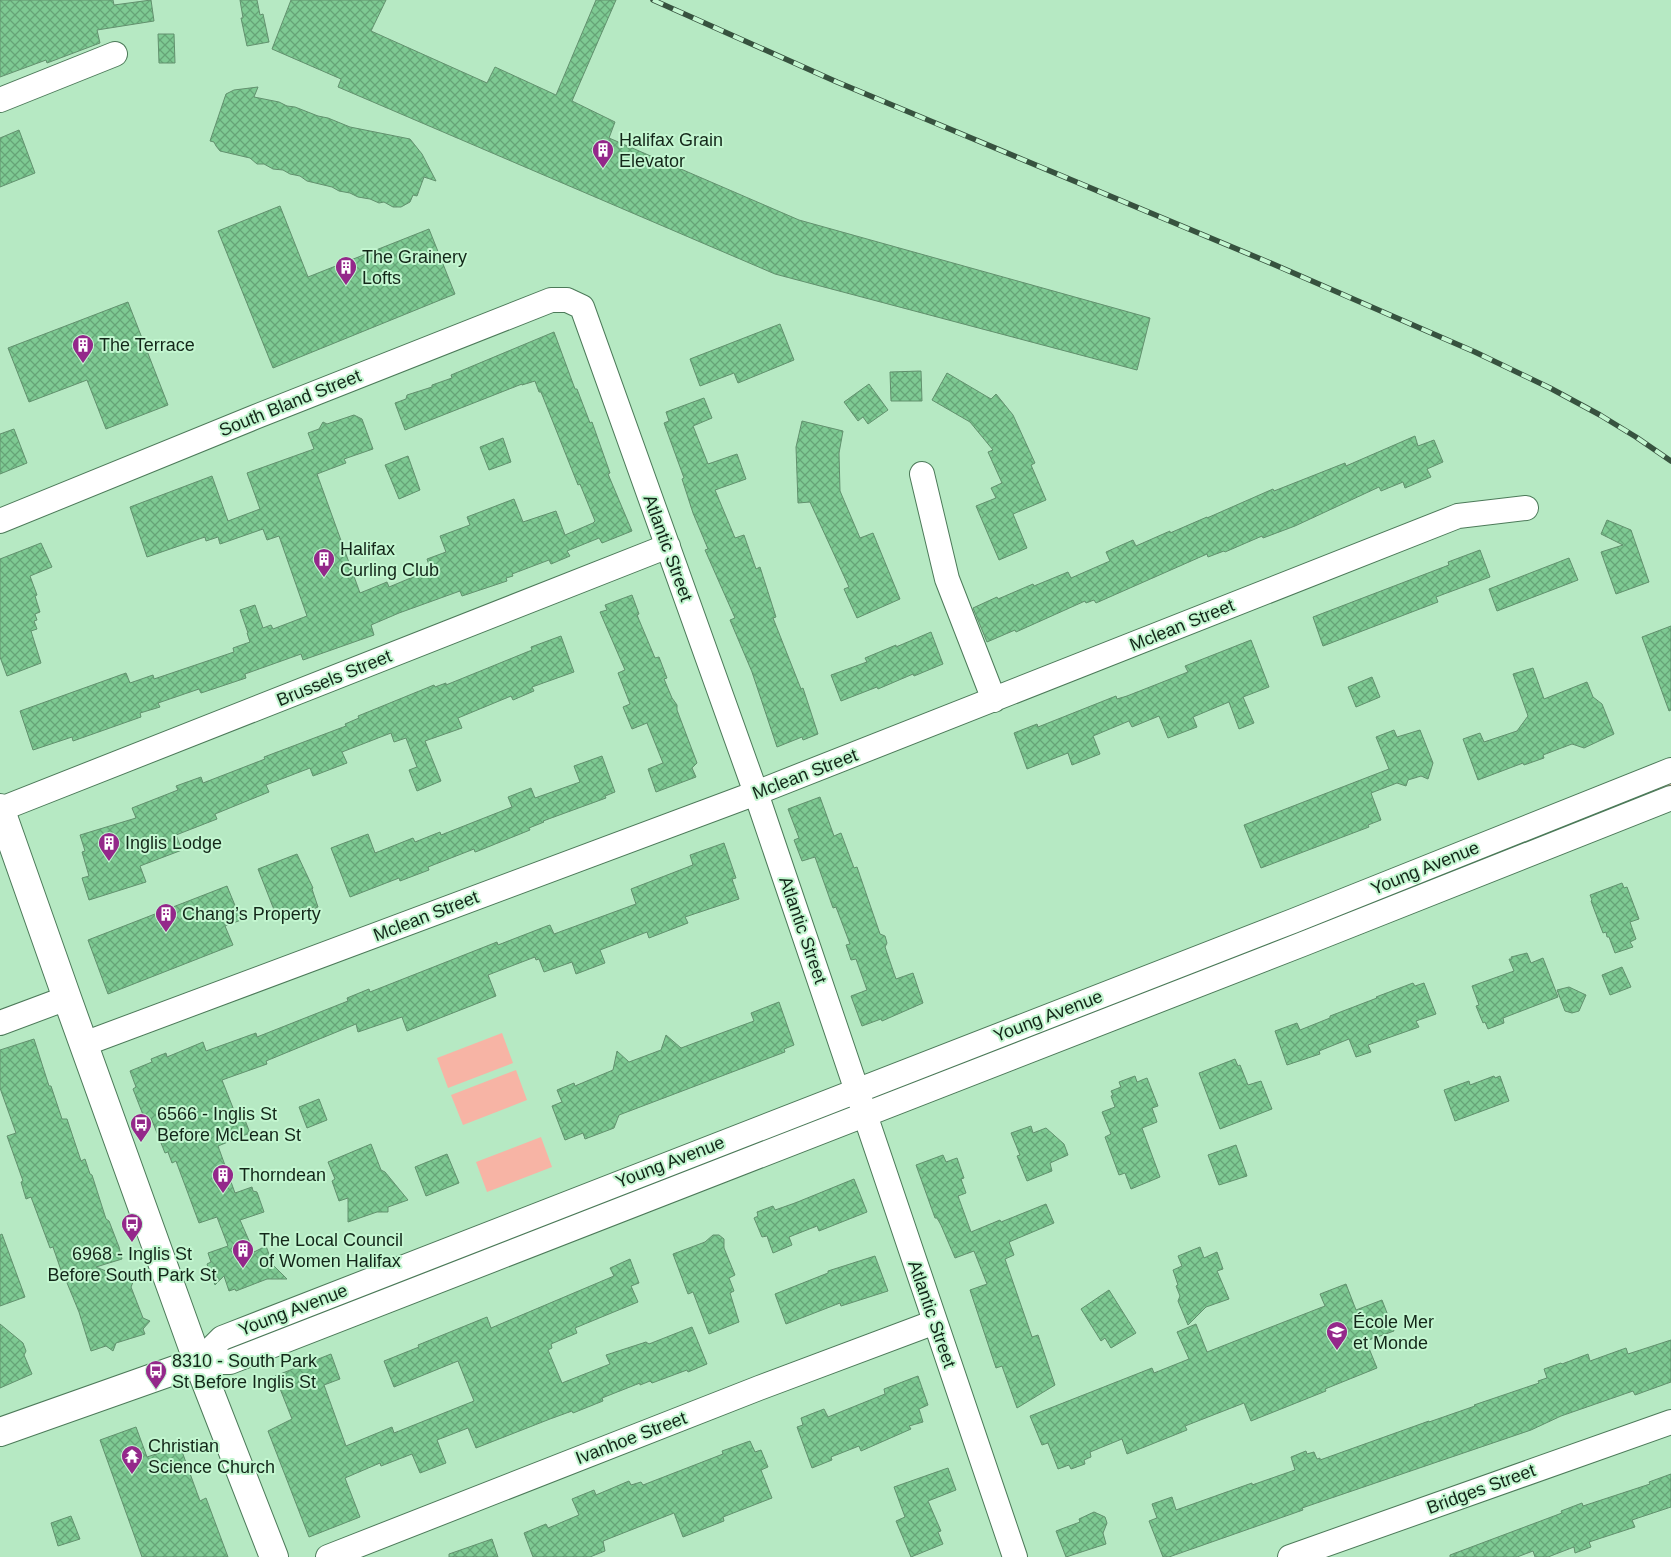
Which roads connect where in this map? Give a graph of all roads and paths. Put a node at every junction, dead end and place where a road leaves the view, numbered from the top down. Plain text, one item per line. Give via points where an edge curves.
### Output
1 (115, 54) dead end
2 (0, 100) edge
3 (582, 307) joint
4 (922, 474) dead end
5 (1526, 508) dead end
6 (0, 521) edge
7 (668, 546) junction
8 (994, 700) junction
9 (1671, 770) edge
10 (756, 793) junction
11 (1671, 798) edge
12 (0, 808) edge
13 (1293, 921) junction
14 (1303, 944) junction
15 (67, 998) junction
16 (0, 1023) edge
17 (84, 1044) junction
18 (856, 1090) junction
19 (864, 1114) junction
20 (935, 1322) junction
21 (198, 1362) junction
22 (1671, 1422) edge
23 (0, 1432) edge
24 (274, 1557) edge
25 (328, 1557) edge
26 (1015, 1557) edge
27 (1290, 1557) edge

1 - 2 street
3 - 6 street, South Bland Street via 567,300 551,300 255,416
3 - 7 street, Atlantic Street
4 - 8 street via 947,579
5 - 8 street, Mclean Street via 1458,516
7 - 10 street, Atlantic Street
7 - 12 street, Brussels Street
8 - 10 street, Mclean Street
9 - 13 street, Young Avenue
10 - 17 street, Mclean Street
10 - 18 street, Atlantic Street
11 - 14 street, Young Avenue
12 - 15 street
13 - 14 street
13 - 18 street, Young Avenue
14 - 19 street, Young Avenue
15 - 16 street
15 - 17 street
17 - 21 street
18 - 19 street, Atlantic Street
18 - 21 street, Young Avenue via 222,1338
19 - 20 street, Atlantic Street
19 - 21 street, Young Avenue via 230,1362
20 - 25 street, Ivanhoe Street
20 - 26 street, Atlantic Street
21 - 23 street
21 - 24 street
22 - 27 street, Bridges Street

